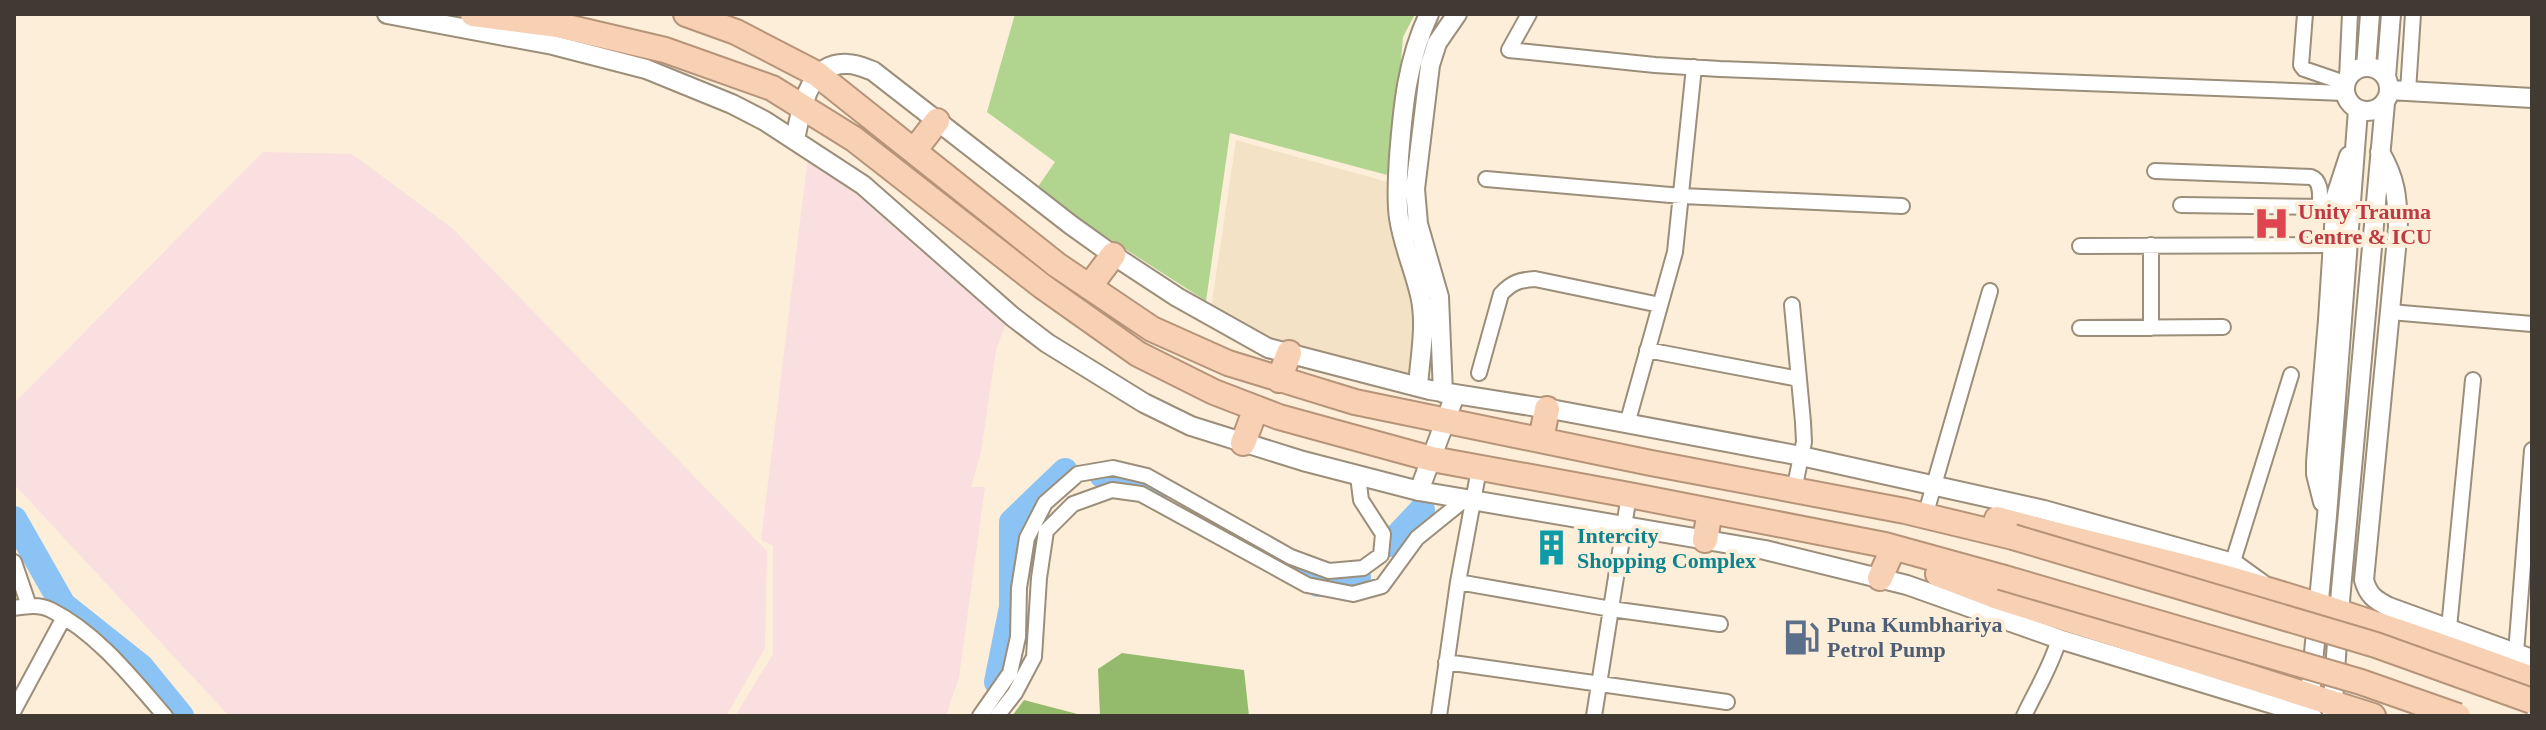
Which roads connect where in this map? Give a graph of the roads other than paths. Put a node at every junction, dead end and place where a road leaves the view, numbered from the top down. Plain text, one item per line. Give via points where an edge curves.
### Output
1 (387, 14) edge
2 (473, 14) edge
3 (686, 14) edge
4 (1429, 14) edge
5 (1457, 14) edge
6 (1529, 14) edge
7 (2305, 14) edge
8 (2350, 14) edge
9 (2370, 14) edge
10 (2391, 14) edge
11 (2413, 14) edge
12 (1694, 67) junction
13 (2366, 67) junction
14 (817, 74) junction
15 (2345, 85) junction
16 (2392, 90) junction
17 (2532, 98) edge
18 (802, 105) junction
19 (2358, 110) junction
20 (937, 121) junction
21 (2358, 134) junction
22 (795, 140) junction
23 (914, 151) junction
24 (2380, 152) junction
25 (2155, 171) dead end
26 (1486, 179) dead end
27 (1682, 196) junction
28 (2181, 205) dead end
29 (1902, 206) dead end
30 (2328, 207) junction
31 (2151, 245) junction
32 (2334, 245) junction
33 (2080, 246) dead end
34 (1113, 255) junction
35 (1089, 287) junction
36 (1990, 291) dead end
37 (1660, 305) junction
38 (1792, 305) dead end
39 (2390, 312) junction
40 (2532, 324) edge
41 (2223, 327) dead end
42 (2080, 328) dead end
43 (2151, 328) junction
44 (1647, 350) junction
45 (1289, 353) junction
46 (1479, 373) dead end
47 (2291, 375) dead end
48 (1799, 379) junction
49 (1279, 380) junction
50 (2473, 380) dead end
51 (1418, 386) junction
52 (1449, 394) junction
53 (1256, 408) junction
54 (1547, 409) junction
55 (1445, 422) junction
56 (1627, 424) junction
57 (1541, 440) junction
58 (1243, 443) junction
59 (2532, 450) edge
60 (1801, 456) junction
61 (1432, 459) junction
62 (1479, 469) junction
63 (1358, 476) junction
64 (1934, 486) junction
65 (1794, 490) junction
66 (1419, 491) junction
67 (1629, 495) junction
68 (1468, 500) junction
69 (1710, 511) junction
70 (1925, 516) junction
71 (2327, 516) junction
72 (1624, 526) junction
73 (1988, 531) junction
74 (1705, 540) junction
75 (1888, 548) junction
76 (14, 562) edge
77 (2230, 571) junction
78 (1880, 578) junction
79 (1458, 582) junction
80 (22, 607) edge
81 (1611, 609) junction
82 (2328, 609) junction
83 (63, 619) junction
84 (1720, 624) dead end
85 (2449, 628) junction
86 (2059, 639) junction
87 (2421, 639) junction
88 (2524, 656) edge
89 (1446, 662) junction
90 (2532, 679) edge
91 (1599, 684) junction
92 (2532, 701) edge
93 (1727, 702) dead end
94 (14, 710) edge
95 (2317, 710) edge
96 (165, 716) edge
97 (980, 716) edge
98 (997, 716) edge
99 (1439, 716) edge
100 (1594, 716) edge
101 (2024, 716) edge
102 (2373, 716) edge
103 (2458, 716) edge

1 - 22 street via 553,45 646,69 732,104
2 - 18 highway via 558,25 665,50 772,88
3 - 14 highway via 736,32
4 - 51 street via 1416,41 1405,95 1397,188 1403,241 1421,297
5 - 52 street via 1437,43 1430,65 1415,189 1418,224 1439,297
6 - 12 street via 1509,50
7 - 15 street via 2301,65
8 - 15 street
9 - 13 street
10 - 16 street
11 - 16 street
12 - 15 street
12 - 27 street
13 - 15 street via 2358,68
13 - 16 street via 2380,71
14 - 18 street
14 - 20 street via 836,64 873,71
14 - 23 highway
15 - 19 street via 2351,106
16 - 17 street
16 - 19 street via 2373,111
16 - 24 street
18 - 22 street
18 - 53 highway via 1138,354
19 - 21 street
20 - 23 highway
20 - 34 street
21 - 30 street
21 - 71 street
22 - 58 street via 863,185 1047,343 1144,403
23 - 35 highway
24 - 39 street via 2397,191
24 - 82 street
25 - 30 street via 2311,177
26 - 27 street
27 - 29 street
27 - 37 street via 1675,252
28 - 30 street
30 - 32 street
31 - 32 street
31 - 33 street
31 - 43 street
32 - 71 street via 2316,462
34 - 35 highway
34 - 45 street via 1268,348
35 - 49 highway via 1152,329
36 - 64 street
37 - 44 street
37 - 46 street via 1518,280 1501,294
38 - 48 street
39 - 40 street
39 - 85 street via 2364,580 2375,599 2389,607
41 - 43 street
42 - 43 street
44 - 48 street
44 - 56 street
45 - 49 highway
45 - 51 street
47 - 77 street
48 - 60 street
49 - 55 highway
50 - 85 street
51 - 52 street
52 - 54 street
52 - 55 street
53 - 58 highway
53 - 61 highway
54 - 56 street
54 - 57 highway
55 - 57 highway
55 - 61 street
56 - 60 street
57 - 65 highway
58 - 63 street
59 - 88 street
60 - 64 street
60 - 65 street
61 - 62 highway
61 - 66 street
62 - 67 highway
62 - 68 street
63 - 66 street
63 - 97 street via 1361,500 1383,534 1381,555 1363,568 1329,571 1291,557 1147,476 1113,468 1078,474 1045,503 1027,538 1010,673
64 - 70 street
64 - 77 street via 2044,510
65 - 70 highway
66 - 68 street
67 - 69 highway
67 - 72 street
68 - 72 street
68 - 79 street
68 - 98 street via 1417,538 1382,586 1353,594 1307,585 1141,494 1112,490 1073,504 1046,531 1034,657
69 - 74 highway
69 - 75 highway
70 - 73 highway
71 - 82 street
72 - 74 street
72 - 81 street
73 - 77 highway via 1994,518
73 - 92 highway, bridge via 2376,645
74 - 78 street
75 - 78 highway
75 - 95 highway via 1906,561 1998,597
75 - 103 highway, bridge via 2361,682
76 - 80 street
77 - 82 highway via 2275,593
78 - 86 street
79 - 81 street
79 - 89 street
80 - 83 street via 50,609
81 - 84 street
81 - 91 street
82 - 87 highway
82 - 95 street
83 - 94 street
83 - 96 street via 93,640
85 - 87 street
85 - 88 street
86 - 95 street
86 - 101 street
87 - 90 highway
89 - 91 street
89 - 99 street
91 - 93 street
91 - 100 street
95 - 102 highway

